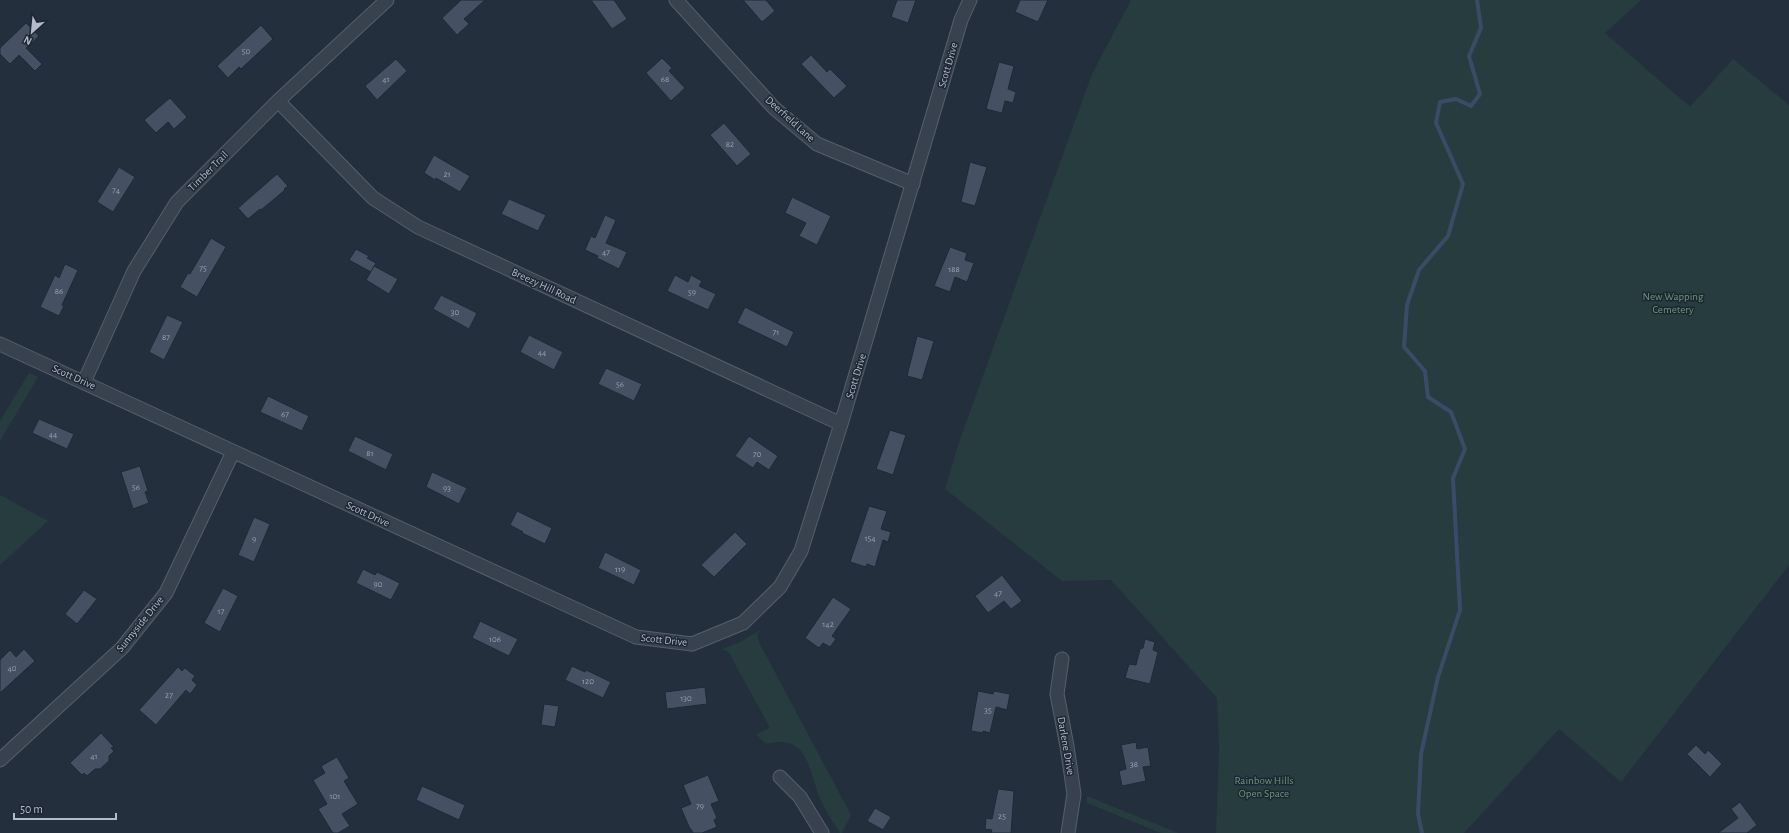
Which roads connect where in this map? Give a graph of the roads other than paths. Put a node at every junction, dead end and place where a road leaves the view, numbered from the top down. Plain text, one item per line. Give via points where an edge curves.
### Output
1 (387, 0) edge
2 (676, 0) edge
3 (970, 0) edge
4 (278, 101) junction
5 (912, 184) junction
6 (0, 344) edge
7 (84, 382) junction
8 (841, 424) junction
9 (233, 452) junction
10 (1062, 659) dead end
11 (0, 760) edge
12 (780, 777) dead end
13 (822, 833) edge
14 (1068, 833) edge

1 - 4 street, Timber Trail
2 - 5 street, Deerfield Lane via 774,108 817,144
3 - 5 street, Scott Drive via 961,20
4 - 7 street, Timber Trail via 177,202 134,271
4 - 8 street, Breezy Hill Road via 373,198 418,227
5 - 8 street, Scott Drive
6 - 7 street, Scott Drive
7 - 9 street, Scott Drive
8 - 9 street, Scott Drive via 801,551 780,587 743,623 692,644 636,637
9 - 11 street, Sunnyside Drive via 166,592 122,648
10 - 14 street, Darlene Drive via 1056,694 1074,794
12 - 13 street via 800,797

